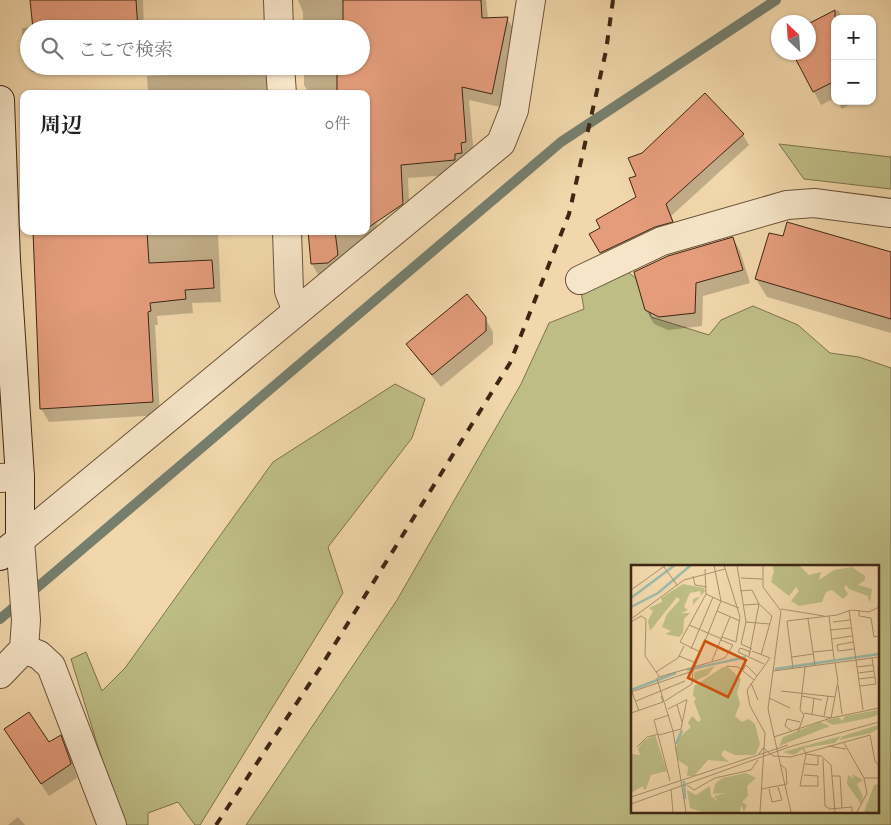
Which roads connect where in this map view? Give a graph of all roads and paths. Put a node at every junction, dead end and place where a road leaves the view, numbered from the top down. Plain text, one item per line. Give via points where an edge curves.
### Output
1 (278, 0) edge
2 (530, 0) edge
3 (279, 20) edge
4 (281, 75) edge
5 (282, 90) edge
6 (0, 100) edge
7 (891, 213) edge
8 (287, 235) edge
9 (3, 260) edge
10 (580, 280) dead end
11 (297, 310) junction
12 (10, 478) edge
13 (14, 555) edge
14 (24, 649) junction
15 (0, 674) edge
16 (112, 825) edge

1 - 3 street
2 - 11 street via 514,110 501,143
4 - 5 street
6 - 9 street
7 - 10 street via 814,203 787,205 662,241
8 - 11 street via 289,291
9 - 12 street
11 - 13 street
12 - 13 street
13 - 14 street via 26,620
14 - 15 street
14 - 16 street via 39,655 51,666

